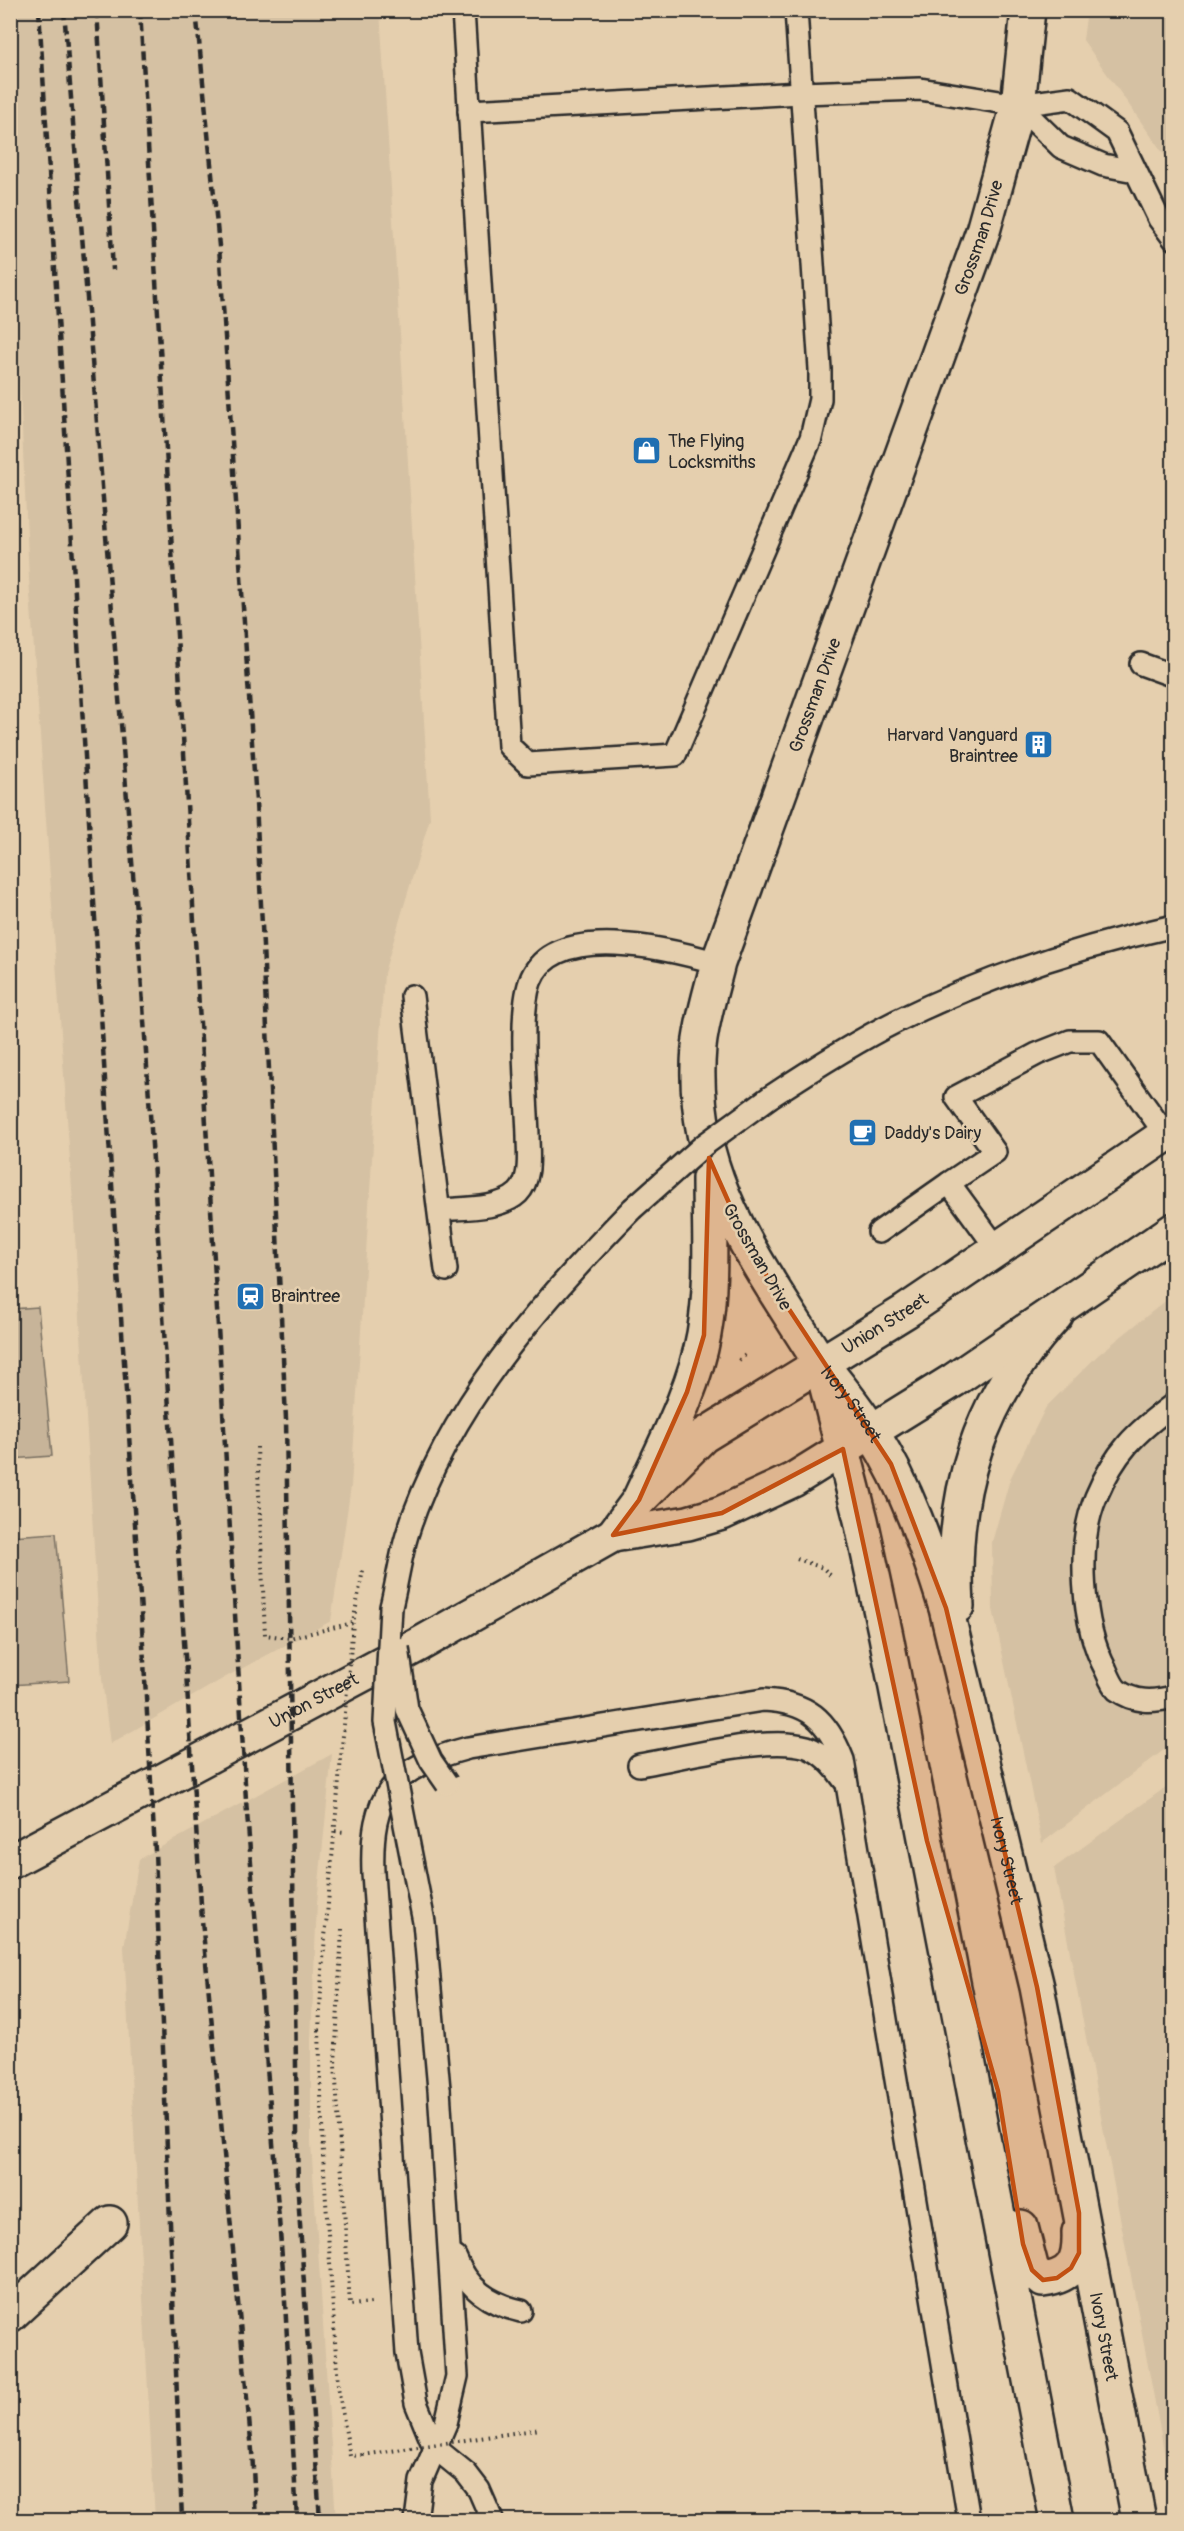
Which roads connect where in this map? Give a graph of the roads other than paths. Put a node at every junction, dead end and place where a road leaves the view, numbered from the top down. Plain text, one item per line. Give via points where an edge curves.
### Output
1 (463, 10) edge
2 (796, 10) edge
3 (1028, 10) edge
4 (801, 93) junction
5 (1018, 105) junction
6 (469, 111) junction
7 (1135, 171) junction
8 (1173, 239) edge
9 (1141, 664) dead end
10 (1173, 676) edge
11 (1173, 926) edge
12 (718, 963) junction
13 (412, 996) dead end
14 (1170, 1132) edge
15 (709, 1158) junction
16 (949, 1183) junction
17 (439, 1210) junction
18 (1173, 1230) edge
19 (879, 1232) dead end
20 (998, 1250) junction
21 (446, 1270) dead end
22 (1066, 1303) junction
23 (821, 1364) junction
24 (1173, 1404) edge
25 (872, 1432) junction
26 (843, 1449) junction
27 (639, 1500) junction
28 (613, 1535) junction
29 (391, 1607) junction
30 (962, 1668) junction
31 (1173, 1697) edge
32 (639, 1765) dead end
33 (447, 1784) dead end
34 (848, 1786) junction
35 (927, 1841) junction
36 (10, 1862) edge
37 (1079, 2213) junction
38 (110, 2223) dead end
39 (450, 2236) junction
40 (521, 2311) dead end
41 (10, 2315) edge
42 (434, 2447) junction
43 (416, 2520) edge
44 (492, 2520) edge
45 (969, 2520) edge
46 (1057, 2520) edge
47 (1139, 2520) edge

1 - 6 lane
2 - 4 lane
3 - 5 street, Grossman Drive
4 - 5 lane via 920,89
4 - 6 lane
4 - 6 lane via 820,369 820,399 811,438 675,756 528,764 509,746
5 - 7 lane via 1061,147 1103,165
5 - 7 lane via 1070,98 1117,132
5 - 12 street, Grossman Drive via 983,231
7 - 8 lane
9 - 10 lane
11 - 29 lane, bridge via 1068,954 981,984 895,1022 770,1096 704,1145 632,1209 531,1320 474,1397 436,1467 411,1526
12 - 15 street, Grossman Drive via 699,1047 699,1103
12 - 17 lane via 658,947 614,944 575,948 544,961 530,980 525,1010 528,1155 524,1185 507,1200
13 - 17 lane
14 - 16 lane via 1099,1041 1070,1041 956,1097 995,1152
14 - 20 street, Union Street
15 - 23 street, Grossman Drive via 732,1219
15 - 27 street via 709,1280 704,1335 687,1392
16 - 19 lane
16 - 20 lane
17 - 21 lane
18 - 22 street, Union Street
20 - 23 street, Union Street
22 - 25 street, Union Street
22 - 30 street via 1040,1333 989,1411 967,1469 957,1528 956,1564
23 - 25 street, Ivory Street
23 - 26 street, Ivory Street
23 - 27 street, Union Street via 703,1436
24 - 31 lane via 1135,1433 1111,1466 1087,1523 1085,1550 1089,1616 1099,1658 1115,1688 1135,1700
25 - 26 street, Union Street
25 - 30 street, Ivory Street via 906,1496 926,1547
26 - 28 street, Union Street via 793,1480 722,1513 688,1523
26 - 35 street, Ivory Street
27 - 28 street, Union Street
28 - 36 street, Union Street via 420,1644
29 - 33 lane, bridge via 407,1709 431,1761
29 - 39 lane, bridge via 385,1722 424,1922
30 - 37 street, Ivory Street via 1037,1986
32 - 34 lane via 748,1747 792,1744 824,1756
34 - 42 lane via 843,1760 826,1725 798,1705 763,1700 468,1748 425,1762 405,1773 390,1788 374,1830 373,1873 407,2353 416,2403
34 - 45 lane
35 - 37 street via 998,2091 1023,2244 1032,2270 1042,2280 1057,2278 1071,2268 1079,2253
35 - 46 street, Ivory Street
37 - 47 street, Ivory Street
38 - 41 street
39 - 40 lane via 456,2258 472,2287 500,2305
39 - 42 lane via 457,2376 450,2412
42 - 43 lane via 421,2481
42 - 44 lane via 479,2490

